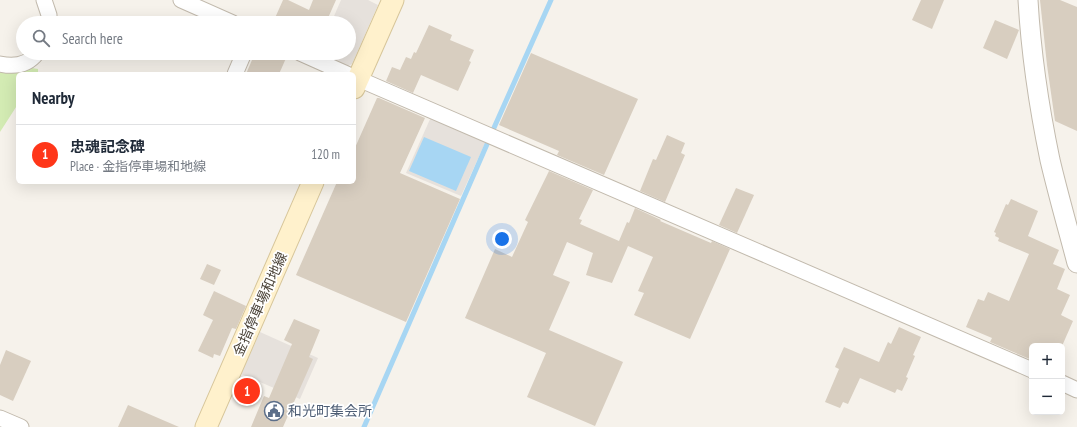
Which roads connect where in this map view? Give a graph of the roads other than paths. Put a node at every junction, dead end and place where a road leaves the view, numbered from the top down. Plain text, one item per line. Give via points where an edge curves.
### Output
1 (44, 0) edge
2 (181, 0) edge
3 (392, 0) edge
4 (1028, 0) edge
5 (48, 16) edge
6 (216, 16) edge
7 (29, 60) edge
8 (241, 60) edge
9 (314, 60) edge
10 (0, 64) edge
11 (236, 72) edge
12 (337, 72) edge
13 (356, 74) edge
14 (356, 81) edge
15 (312, 184) edge
16 (1077, 263) edge
17 (1029, 369) edge
18 (1065, 384) edge
19 (1077, 390) edge
20 (0, 418) edge
21 (21, 427) edge
22 (206, 427) edge

1 - 5 street
2 - 6 street
3 - 13 main road
4 - 16 street via 1034,66 1044,130
7 - 10 street via 19,65
8 - 11 street
9 - 12 street
14 - 17 street
15 - 22 main road, 金指停車場和地線
18 - 19 street
20 - 21 street

